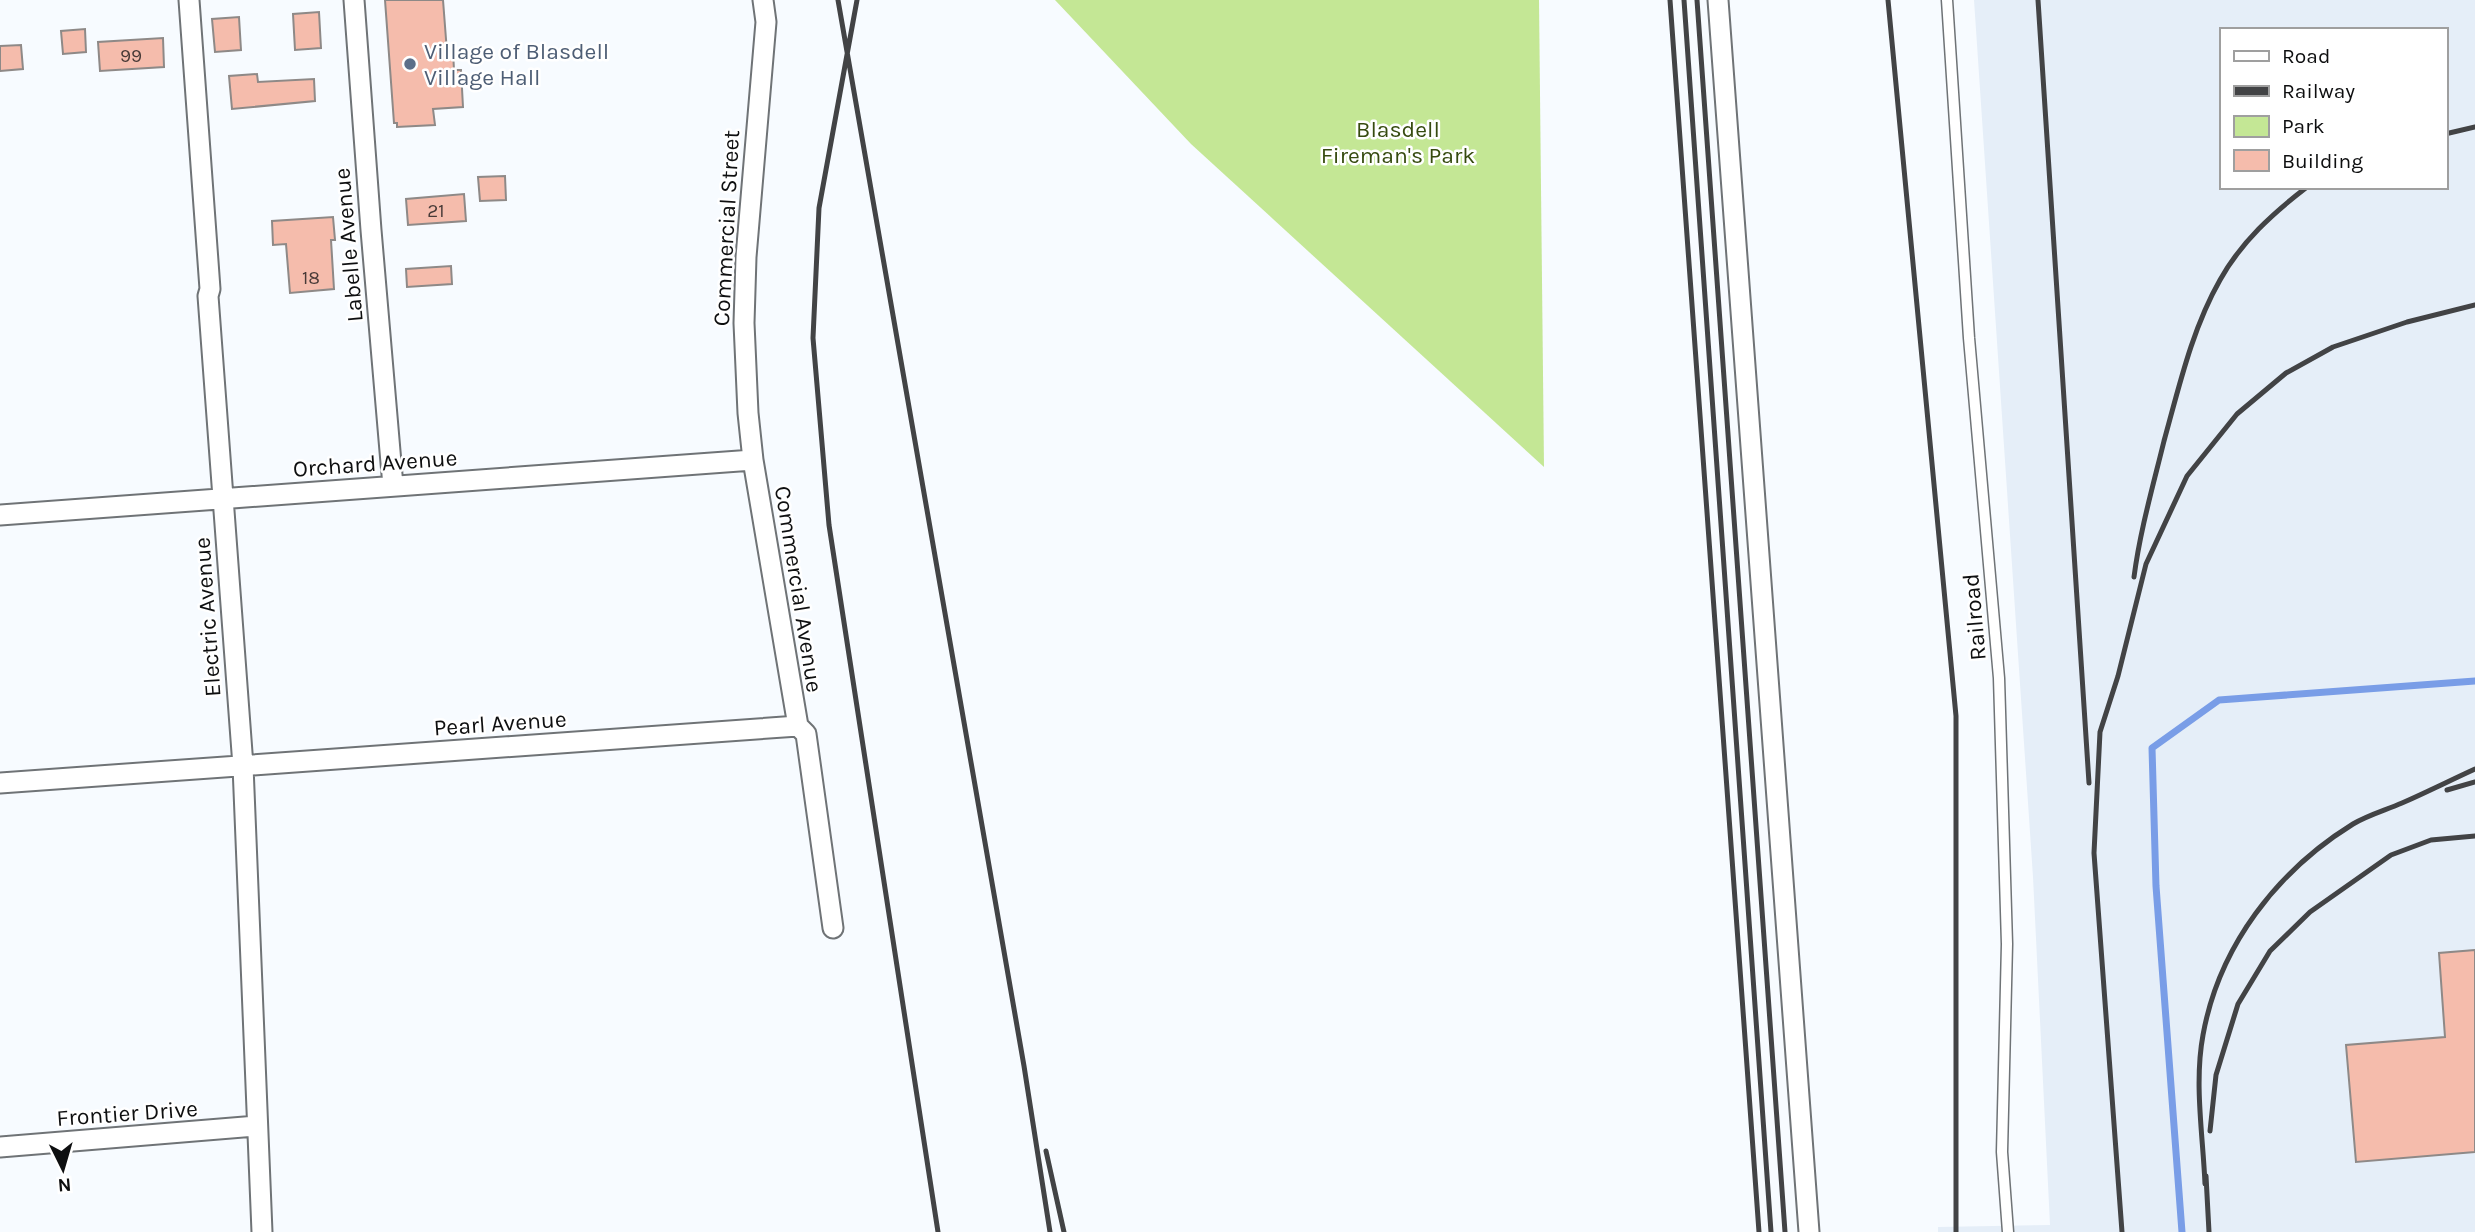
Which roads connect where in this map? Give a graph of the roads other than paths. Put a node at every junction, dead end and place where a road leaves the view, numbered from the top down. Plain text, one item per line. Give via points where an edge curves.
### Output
1 (189, 0) edge
2 (354, 0) edge
3 (763, 0) edge
4 (1718, 0) edge
5 (1947, 0) edge
6 (753, 460) junction
7 (393, 486) junction
8 (224, 498) junction
9 (0, 515) edge
10 (798, 726) junction
11 (243, 765) junction
12 (0, 783) edge
13 (832, 928) dead end
14 (257, 1126) junction
15 (0, 1146) edge
16 (262, 1232) edge
17 (1808, 1232) edge
18 (2008, 1232) edge

1 - 8 street, Electric Avenue
2 - 7 street, Labelle Avenue
3 - 6 street, Commercial Street via 766,22 744,323
4 - 17 street
5 - 18 lane, Railroad via 1969,338 1999,678 2007,944 2003,1152
6 - 7 street, Orchard Avenue
6 - 10 street, Commercial Avenue
7 - 8 street, Orchard Avenue
8 - 9 street, Orchard Avenue
8 - 11 street, Electric Avenue
10 - 11 street, Pearl Avenue
10 - 13 street via 806,734
11 - 12 street, Pearl Avenue
11 - 14 street, Electric Avenue
14 - 15 street, Frontier Drive
14 - 16 street, Electric Avenue

